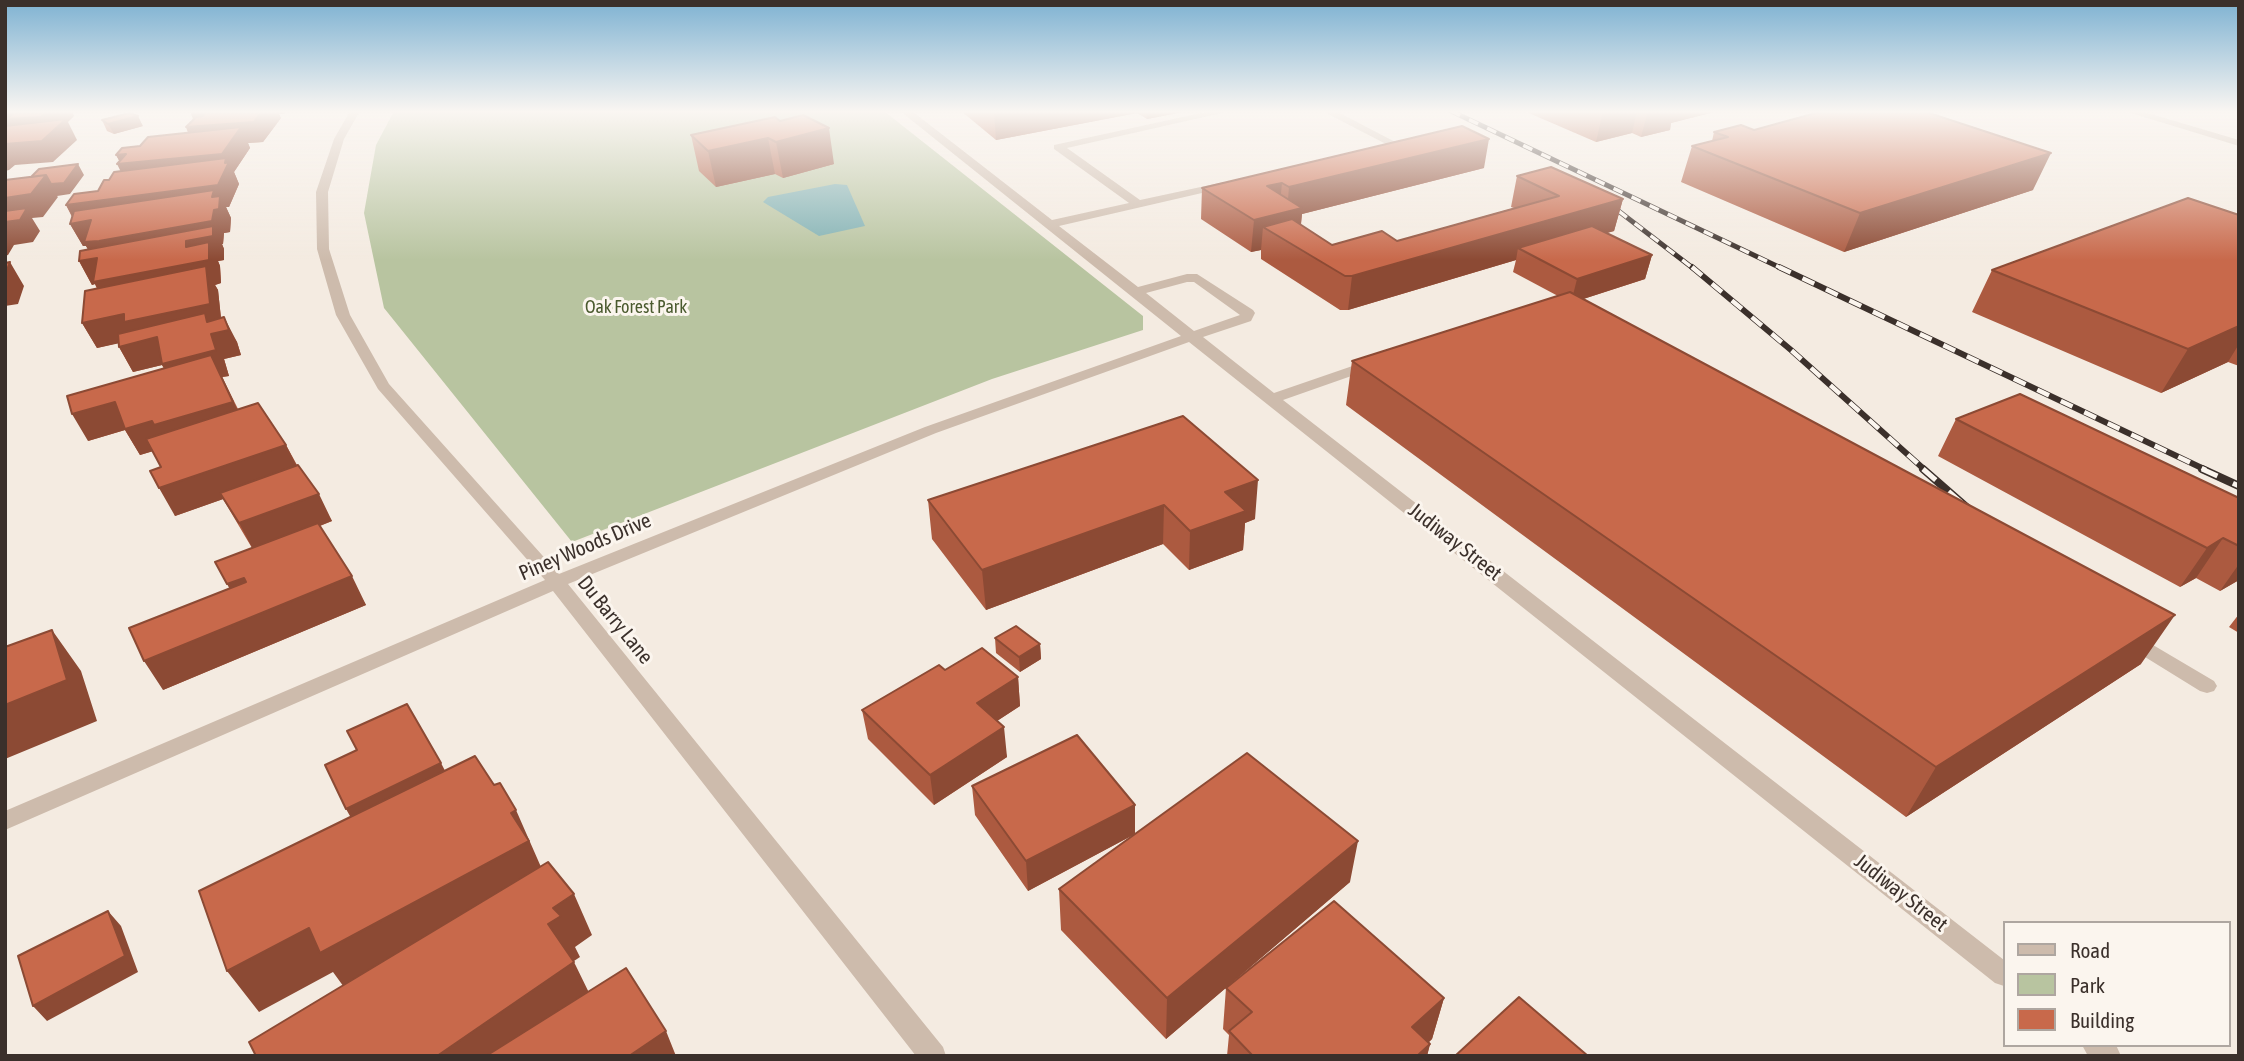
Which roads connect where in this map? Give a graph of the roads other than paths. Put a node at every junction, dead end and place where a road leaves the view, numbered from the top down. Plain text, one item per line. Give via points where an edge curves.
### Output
1 (332, 161) edge
2 (969, 161) edge
3 (1077, 161) edge
4 (1233, 183) edge
5 (1138, 204) junction
6 (1050, 224) junction
7 (1136, 292) junction
8 (1191, 336) junction
9 (1388, 358) edge
10 (1273, 398) junction
11 (557, 583) junction
12 (2120, 632) edge
13 (2207, 686) dead end
14 (5, 821) edge
15 (2002, 973) edge
16 (933, 1056) edge

1 - 11 street, Du Barry Lane via 322,192 323,249 343,315 383,386
2 - 6 street, Judiway Street
3 - 5 street
4 - 5 street
5 - 6 street
6 - 7 street, Judiway Street
7 - 8 street, Judiway Street
7 - 8 street, Piney Woods Drive via 1197,278 1248,313 1246,318
8 - 10 street, Judiway Street
8 - 11 street, Piney Woods Drive via 1015,398
9 - 10 street
10 - 15 street, Judiway Street
11 - 14 street, Piney Woods Drive
11 - 16 street, Du Barry Lane
12 - 13 street

